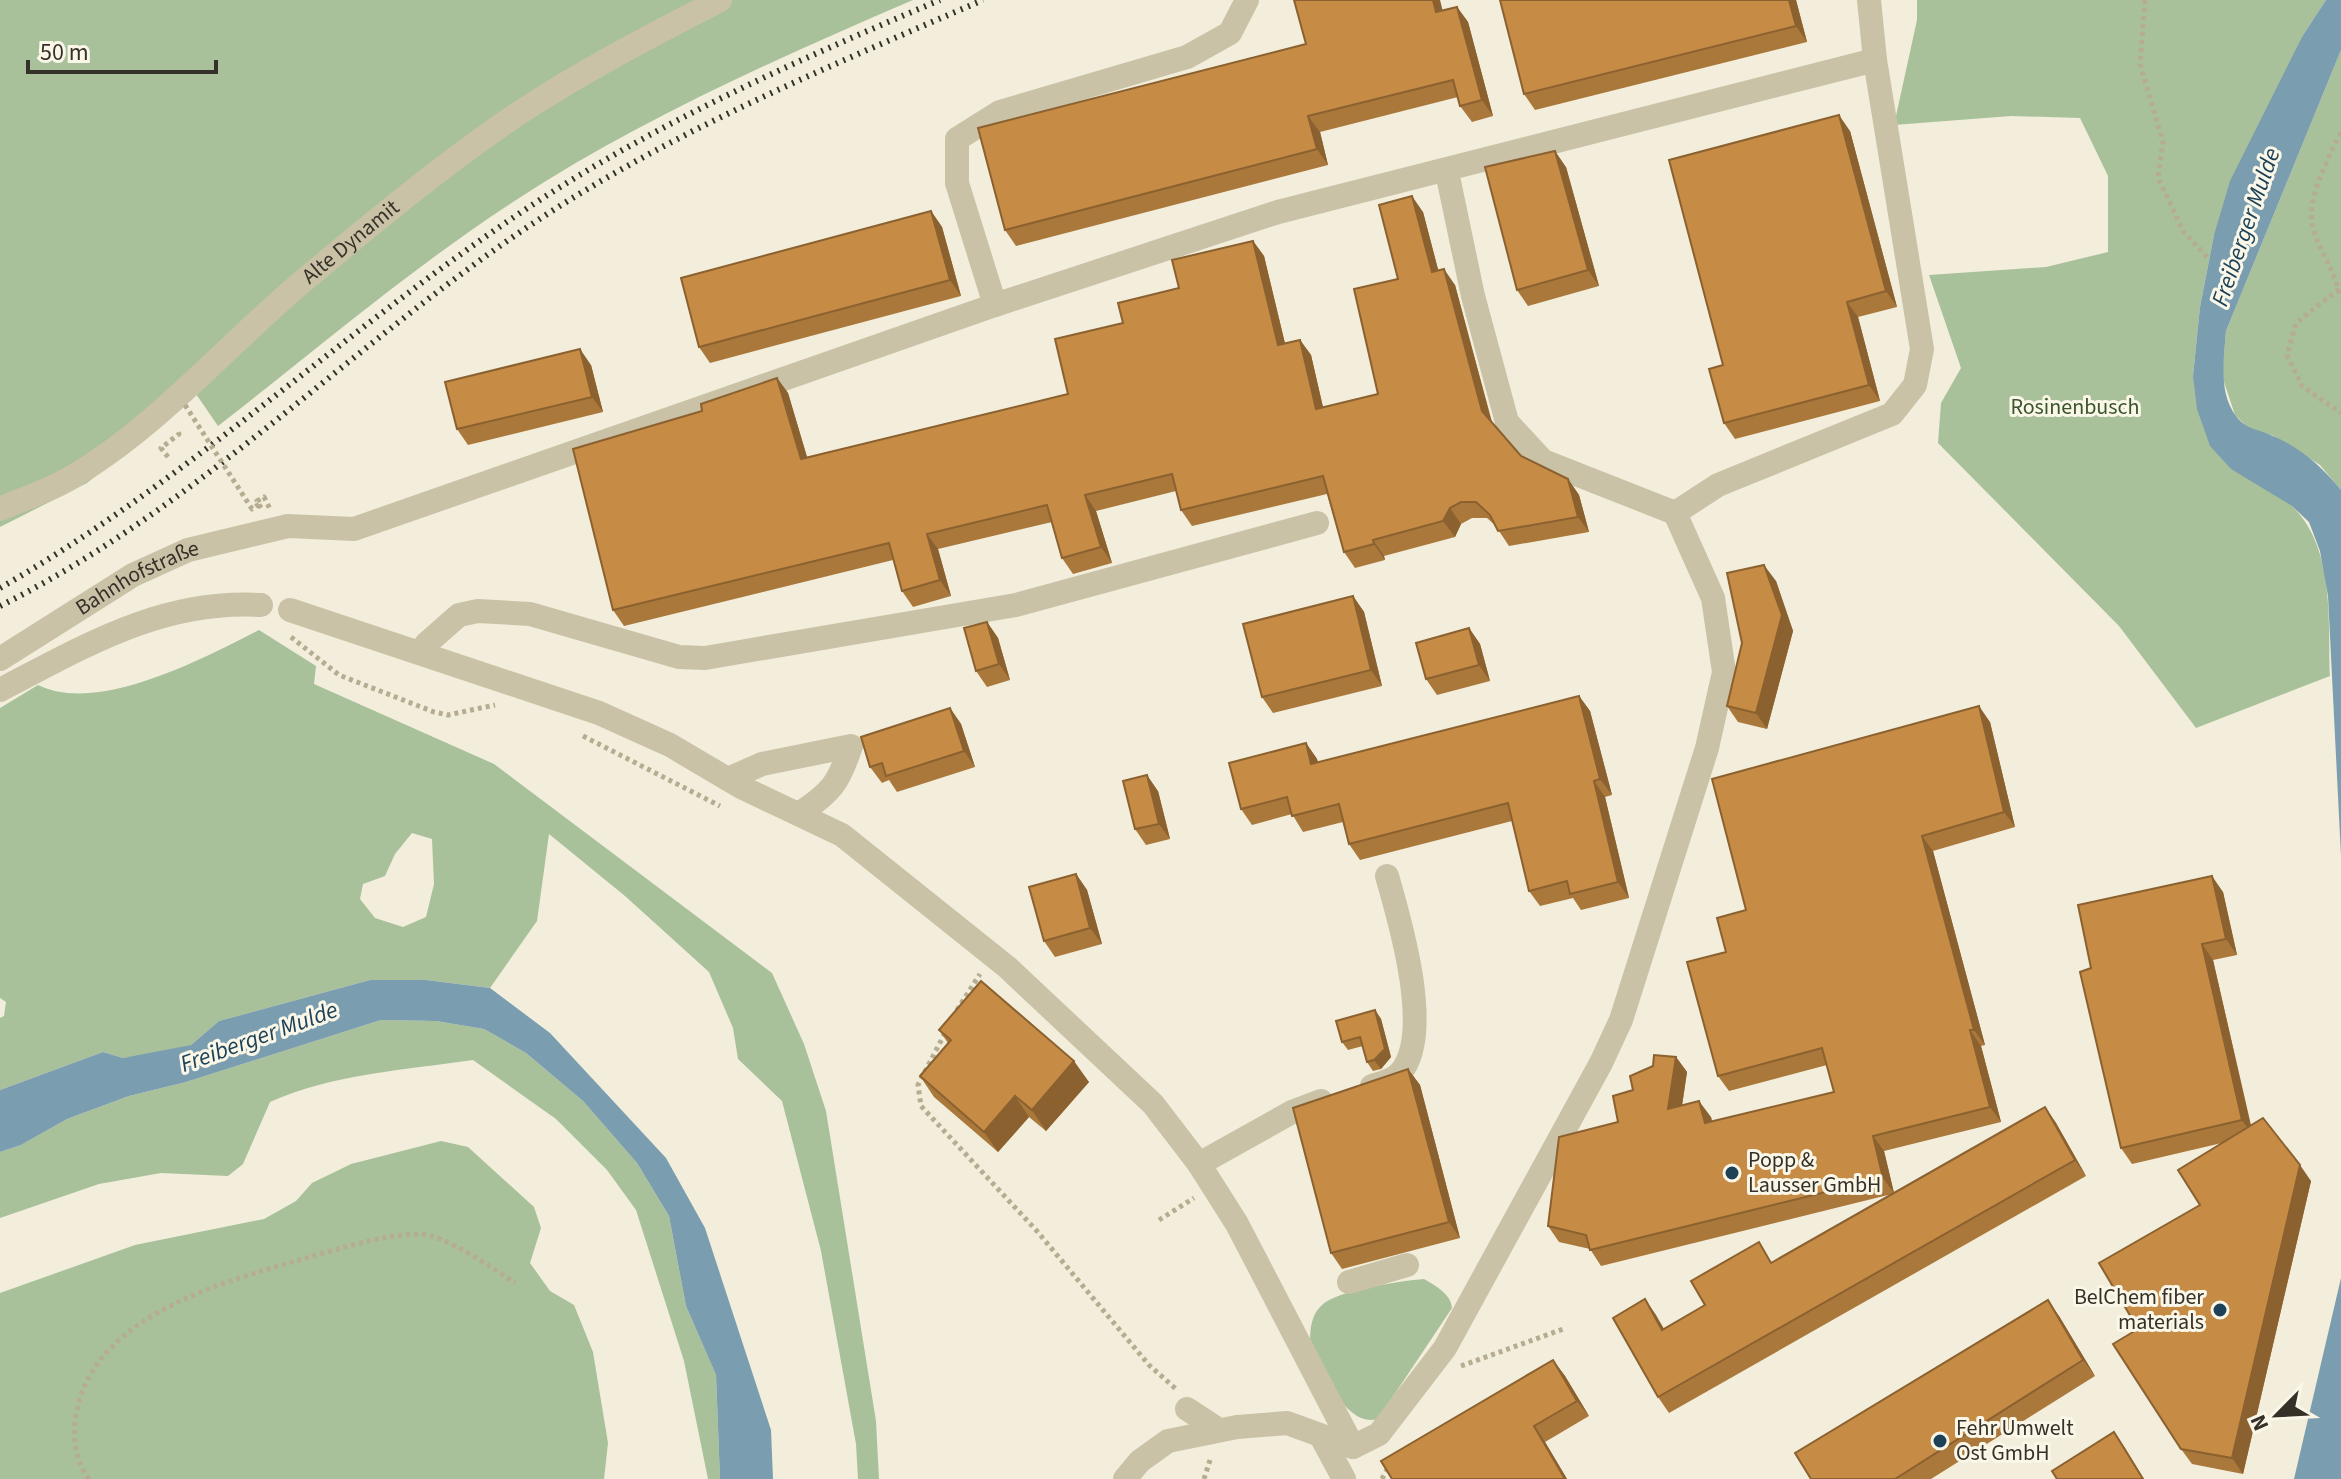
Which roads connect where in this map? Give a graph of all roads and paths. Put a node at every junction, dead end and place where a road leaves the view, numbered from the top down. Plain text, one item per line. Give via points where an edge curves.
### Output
1 (720, 0) edge
2 (1247, 0) edge
3 (1869, 0) edge
4 (2145, 0) edge
5 (1875, 60) junction
6 (2341, 133) edge
7 (1447, 172) junction
8 (2210, 260) dead end
9 (2340, 290) edge
10 (2341, 298) edge
11 (995, 305) junction
12 (185, 405) dead end
13 (2341, 413) edge
14 (271, 508) dead end
15 (0, 509) edge
16 (1675, 513) junction
17 (1317, 523) dead end
18 (261, 605) joint
19 (290, 610) dead end
20 (424, 654) junction
21 (0, 659) edge
22 (0, 690) edge
23 (505, 706) dead end
24 (575, 733) dead end
25 (728, 779) junction
26 (732, 811) dead end
27 (800, 813) junction
28 (1387, 876) dead end
29 (974, 962) dead end
30 (1199, 1164) junction
31 (1188, 1189) dead end
32 (1194, 1198) junction
33 (1201, 1211) dead end
34 (1159, 1220) dead end
35 (1407, 1265) dead end
36 (1349, 1282) dead end
37 (515, 1283) dead end
38 (1566, 1328) dead end
39 (1451, 1371) dead end
40 (1187, 1409) joint
41 (1219, 1430) junction
42 (1322, 1438) junction
43 (1353, 1447) junction
44 (1394, 1455) edge
45 (89, 1479) edge
46 (1125, 1479) edge
47 (1344, 1479) edge
48 (1382, 1479) edge

1 - 15 street, Alte Dynamit via 518,114 354,239 99,459 65,481
2 - 11 street via 1230,33 1187,57 1000,112 957,139 957,183
3 - 5 street
4 - 8 path via 2140,64 2163,142 2158,178 2183,231
5 - 7 street, Bahnhofstraße
5 - 16 street via 1922,349 1915,385 1892,414 1718,485
6 - 9 path via 2309,208 2310,223
7 - 11 street, Bahnhofstraße via 1278,212
7 - 16 street via 1507,422 1543,461
9 - 10 path
9 - 13 path via 2296,323 2287,355 2302,386
11 - 21 street, Bahnhofstraße via 354,529 288,526 188,550 133,575
12 - 14 path, bridge via 252,509 264,497
16 - 43 street via 1713,598 1724,672 1707,748 1621,1020 1445,1348 1379,1434
17 - 20 street via 1016,605 705,658 679,657 530,614 478,611 459,615 426,644
18 - 22 street via 216,603 124,629 60,656
18 - 23 path via 271,622 356,684 448,715 485,705
19 - 20 street
20 - 25 street via 599,713
24 - 26 path
25 - 27 street
25 - 27 street via 762,764 851,746 842,777
27 - 30 street via 842,835 1007,967 1153,1104
28 - 30 street via 1416,1025 1399,1074 1389,1082 1305,1106
29 - 40 path via 983,970 918,1085 921,1106 1036,1230 1149,1365 1187,1399
30 - 43 street via 1237,1224
31 - 32 path
32 - 33 path
32 - 34 path
35 - 36 street
37 - 45 path via 473,1255 420,1233 306,1258 166,1305 111,1348 78,1400 73,1439
38 - 39 path
40 - 41 street
41 - 42 street via 1287,1423
41 - 46 street via 1168,1441
42 - 43 street
42 - 47 street
44 - 48 path

